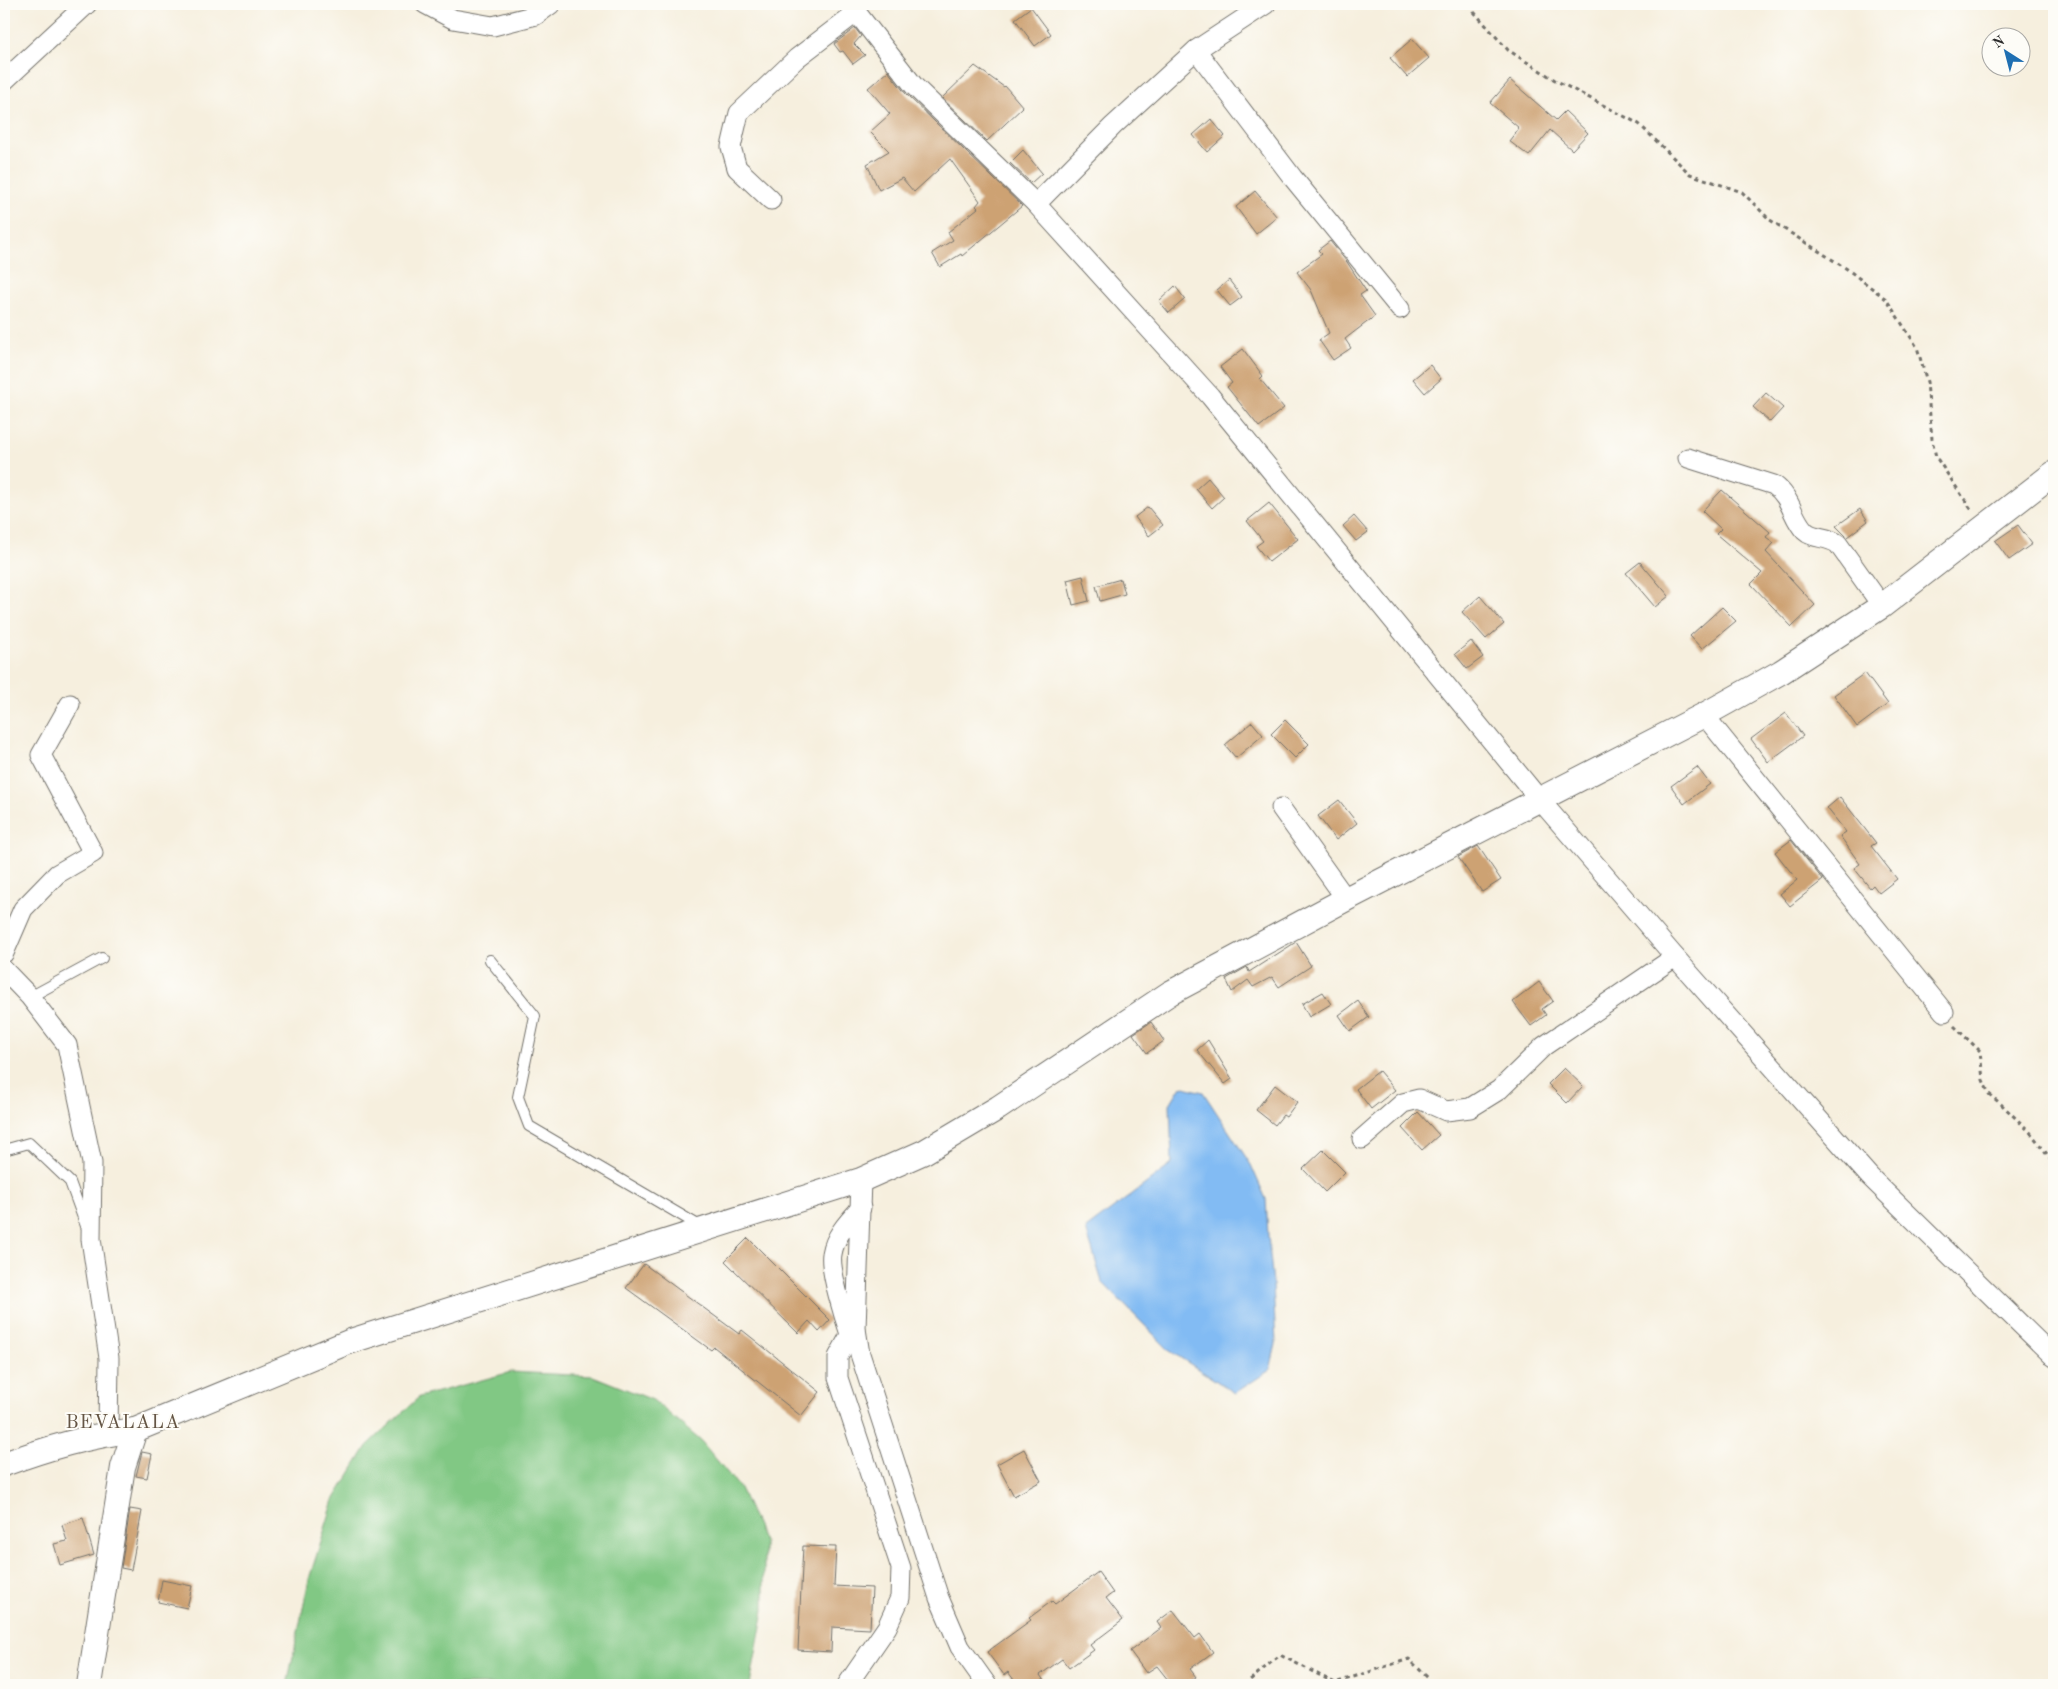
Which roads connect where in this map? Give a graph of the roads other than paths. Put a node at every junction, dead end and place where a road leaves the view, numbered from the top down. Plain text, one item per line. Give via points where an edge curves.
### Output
1 (87, 4) edge
2 (425, 4) edge
3 (551, 4) edge
4 (1266, 4) edge
5 (854, 8) edge
6 (1196, 50) junction
7 (4, 81) edge
8 (771, 200) dead end
9 (1036, 204) junction
10 (1400, 309) dead end
11 (1688, 458) dead end
12 (2054, 473) edge
13 (1882, 606) junction
14 (70, 704) dead end
15 (1704, 714) junction
16 (1539, 799) junction
17 (1281, 808) dead end
18 (1346, 900) junction
19 (4, 953) edge
20 (1675, 957) junction
21 (102, 958) dead end
22 (490, 960) dead end
23 (4, 970) edge
24 (30, 997) junction
25 (1944, 1012) road end
26 (1362, 1139) dead end
27 (4, 1150) edge
28 (861, 1180) junction
29 (861, 1208) junction
30 (706, 1230) junction
31 (91, 1239) junction
32 (853, 1332) junction
33 (2054, 1357) edge
34 (135, 1430) junction
35 (108, 1433) junction
36 (4, 1464) edge
37 (89, 1685) edge
38 (847, 1685) edge
39 (987, 1685) edge

1 - 7 street
2 - 3 street via 453,19 494,26 536,16
4 - 6 street
5 - 8 street via 739,113 731,147 737,168
5 - 9 street via 914,86
6 - 9 street via 1113,126
6 - 10 street via 1293,178
9 - 16 street via 1210,396
11 - 13 street via 1774,485 1782,491 1805,531 1831,538 1838,544
12 - 13 street
13 - 15 street via 1781,672
14 - 19 street via 41,755 92,853 57,874 23,909
15 - 16 street
15 - 25 street
16 - 18 street
16 - 20 street
17 - 18 street
18 - 28 street via 1170,993 998,1108 924,1152
20 - 26 street via 1544,1046 1498,1090 1470,1108 1446,1111 1419,1099 1403,1103
20 - 33 street via 1870,1177
21 - 24 lane
22 - 30 lane via 535,1016 518,1097 529,1126
23 - 24 street
24 - 31 street via 67,1045 92,1163
27 - 31 lane via 29,1143 70,1182
28 - 29 street
28 - 30 street
29 - 32 street
29 - 32 street via 842,1229 832,1254 836,1282
30 - 34 street via 351,1341
31 - 35 street via 109,1358
32 - 38 street via 838,1358 838,1378 901,1568 900,1598 887,1627
32 - 39 street via 939,1598 960,1647
34 - 35 street
34 - 37 street via 123,1467
35 - 36 street via 51,1447

